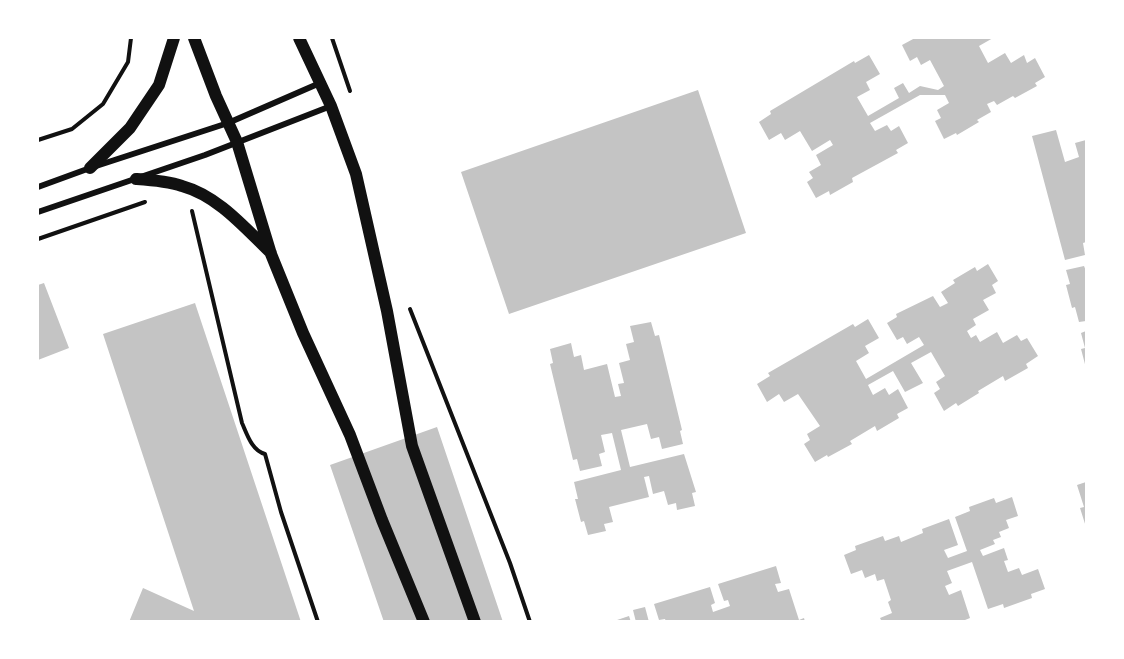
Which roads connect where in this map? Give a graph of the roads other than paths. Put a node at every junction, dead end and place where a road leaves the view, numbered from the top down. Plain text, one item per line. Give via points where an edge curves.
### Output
1 (174, 38) edge
2 (194, 38) edge
3 (298, 38) edge
4 (320, 83) junction
5 (331, 106) junction
6 (228, 123) junction
7 (237, 142) junction
8 (90, 168) junction
9 (136, 179) junction
10 (38, 187) edge
11 (38, 212) edge
12 (272, 254) junction
13 (424, 621) edge
14 (475, 621) edge

1 - 8 main road via 159,85 130,128
2 - 6 main road
3 - 4 main road
4 - 5 main road
4 - 6 street
5 - 7 street
5 - 14 main road via 356,174 412,446
6 - 7 main road
6 - 8 street
7 - 9 street
7 - 12 main road
8 - 10 street
9 - 11 street
9 - 12 main road via 166,182 199,192 221,206
12 - 13 main road

